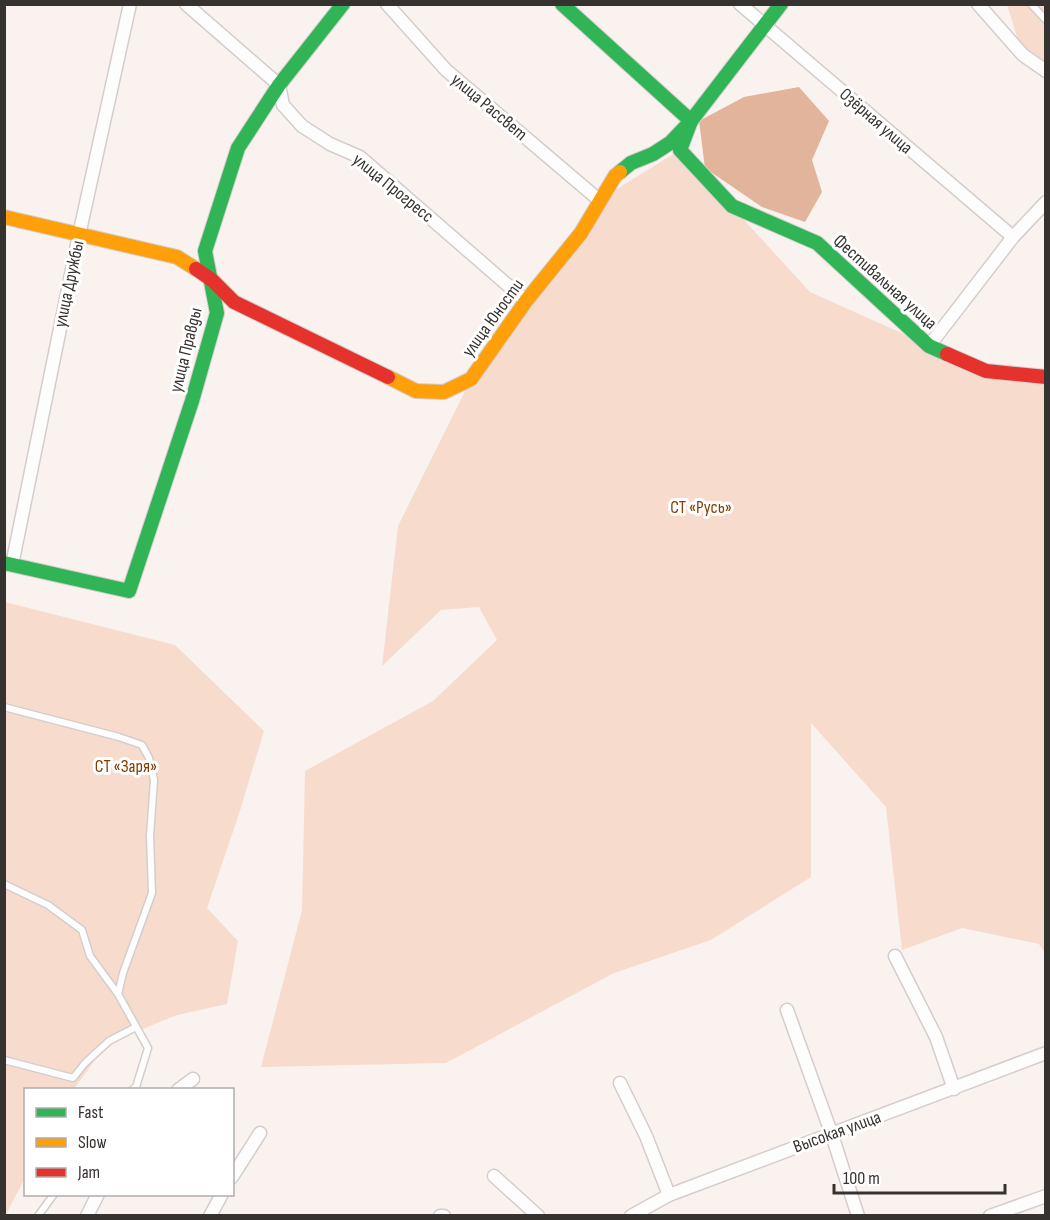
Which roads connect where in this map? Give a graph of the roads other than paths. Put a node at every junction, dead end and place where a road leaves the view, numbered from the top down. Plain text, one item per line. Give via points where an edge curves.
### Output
1 (130, 4) edge
2 (186, 4) edge
3 (344, 4) edge
4 (387, 4) edge
5 (562, 4) edge
6 (740, 4) edge
7 (781, 4) edge
8 (978, 4) edge
9 (1031, 4) edge
10 (1046, 20) edge
11 (765, 25) junction
12 (1046, 71) edge
13 (279, 85) junction
14 (691, 121) junction
15 (599, 200) junction
16 (1046, 202) edge
17 (4, 217) edge
18 (79, 235) junction
19 (1012, 237) junction
20 (212, 280) junction
21 (525, 302) junction
22 (929, 346) junction
23 (1046, 376) edge
24 (8, 564) edge
25 (4, 707) edge
26 (4, 884) edge
27 (895, 956) dead end
28 (118, 994) junction
29 (787, 1010) dead end
30 (136, 1028) junction
31 (1046, 1053) edge
32 (4, 1060) edge
33 (193, 1079) dead end
34 (620, 1083) dead end
35 (134, 1088) edge
36 (180, 1088) edge
37 (954, 1089) junction
38 (260, 1133) dead end
39 (832, 1135) junction
40 (234, 1174) edge
41 (494, 1176) dead end
42 (669, 1195) junction
43 (52, 1196) edge
44 (97, 1196) edge
45 (221, 1196) edge
46 (1046, 1196) edge
47 (38, 1215) edge
48 (87, 1215) edge
49 (210, 1215) edge
50 (538, 1215) edge
51 (631, 1215) edge
52 (858, 1215) edge
53 (990, 1215) edge

1 - 18 street, улица Дружбы
2 - 13 street, улица Прогресс
3 - 13 street, улица Правды
4 - 15 street, улица Рассвет via 446,70
5 - 14 street
6 - 11 street, Озёрная улица
7 - 11 street, улица Юности
8 - 12 street via 1023,55
9 - 10 lane
11 - 14 street, улица Юности
11 - 19 street, Озёрная улица
13 - 20 street, улица Правды via 238,148 206,251
13 - 21 street, улица Прогресс via 283,105 302,126 360,157
14 - 15 street, улица Юности via 670,142 615,176
14 - 22 street, Фестивальная улица via 681,150 732,206 817,243
15 - 21 street, улица Юности via 580,232
16 - 19 street
17 - 18 street, улица Юности
18 - 20 street, улица Юности via 177,257
18 - 24 street, улица Дружбы
19 - 22 street
20 - 21 street, улица Юности via 234,302 416,391 444,392 471,379
20 - 24 street, улица Правды via 217,313 129,591
22 - 23 street, Фестивальная улица via 986,371
25 - 28 lane via 142,745 149,758 154,780 150,836 152,894
26 - 28 lane via 48,905 82,930 90,956
27 - 37 street via 936,1037
28 - 30 lane
29 - 39 street
30 - 32 lane via 109,1041 73,1078
30 - 35 lane via 148,1048
31 - 37 street, Высокая улица
33 - 36 street
34 - 42 street
37 - 39 street, Высокая улица
38 - 40 street
39 - 42 street, Высокая улица
39 - 52 street
41 - 50 street
42 - 51 street, Высокая улица
43 - 47 lane
44 - 48 street
45 - 49 street
46 - 53 street

